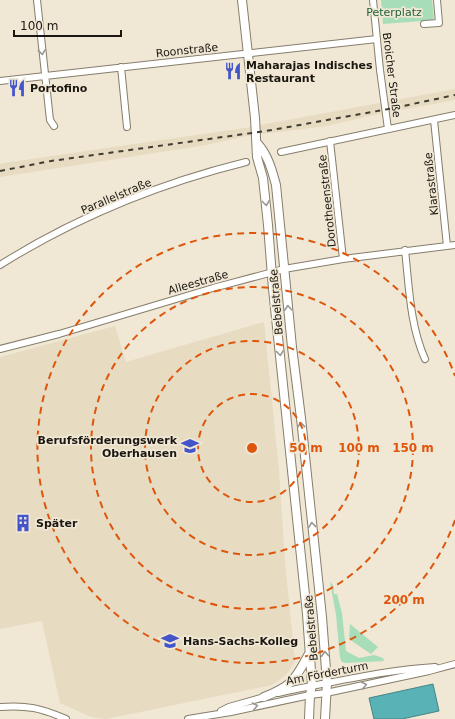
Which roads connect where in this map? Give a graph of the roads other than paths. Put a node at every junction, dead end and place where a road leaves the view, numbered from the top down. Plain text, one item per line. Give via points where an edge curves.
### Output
1 (37, 0) edge
2 (242, 0) edge
3 (373, 0) edge
4 (437, 0) edge
5 (424, 24) dead end
6 (377, 39) junction
7 (249, 53) junction
8 (121, 67) junction
9 (45, 76) junction
10 (0, 81) edge
11 (455, 115) edge
12 (434, 120) junction
13 (54, 126) dead end
14 (127, 127) dead end
15 (388, 129) junction
16 (330, 141) junction
17 (257, 143) junction
18 (281, 152) dead end
19 (246, 162) dead end
20 (455, 245) edge
21 (447, 246) junction
22 (405, 250) junction
23 (343, 259) junction
24 (0, 265) edge
25 (284, 269) junction
26 (272, 272) junction
27 (0, 350) edge
28 (425, 359) dead end
29 (292, 464) junction
30 (305, 464) junction
31 (310, 652) junction
32 (455, 664) edge
33 (444, 666) junction
34 (327, 683) junction
35 (312, 685) junction
36 (326, 693) junction
37 (310, 695) junction
38 (264, 697) junction
39 (0, 707) edge
40 (217, 713) junction
41 (66, 719) edge
42 (188, 719) edge
43 (309, 719) edge
44 (325, 719) edge

1 -> 9 street
2 - 7 street, Bebelstraße
3 - 6 street, Broicher Straße
4 - 5 street via 439,23
6 - 7 street, Roonstraße
6 - 15 street, Broicher Straße
7 - 8 street, Roonstraße
7 - 17 street, Bebelstraße
8 - 9 street, Roonstraße
8 - 14 street
9 - 10 street, Roonstraße
9 - 13 street via 50,120
11 - 12 street
12 - 15 street
12 - 21 street, Klarastraße
15 - 16 street
16 - 18 street
16 - 23 street, Dorotheenstraße
17 - 25 street, Bebelstraße via 268,160 276,185
17 -> 26 street, Bebelstraße
19 - 24 street, Parallelstraße via 197,175 120,204 56,234
20 - 21 street, Alleestraße
21 - 22 street, Alleestraße
22 - 23 street, Alleestraße
22 - 28 street via 411,305 419,344
23 - 25 street, Alleestraße
25 - 26 street, Alleestraße
30 -> 25 street, Bebelstraße
26 - 27 street, Alleestraße
26 -> 29 street, Bebelstraße
29 - 30 street
29 - 31 street, Bebelstraße
34 -> 30 street, Bebelstraße
31 - 35 street, Bebelstraße
31 - 38 street via 292,682
32 - 33 street, Am Förderturm
33 - 34 street, Am Förderturm via 387,672
36 -> 33 street, Am Förderturm
34 - 35 street, Am Förderturm
34 - 36 street, Bebelstraße
35 - 37 street, Bebelstraße
35 - 38 street, Am Förderturm
36 - 37 street, Am Förderturm
36 - 44 street, Bebelstraße
40 -> 37 street, Am Förderturm
37 - 43 street, Bebelstraße
38 - 40 street, Am Förderturm
39 - 41 street via 35,708
40 - 42 street, Am Förderturm

